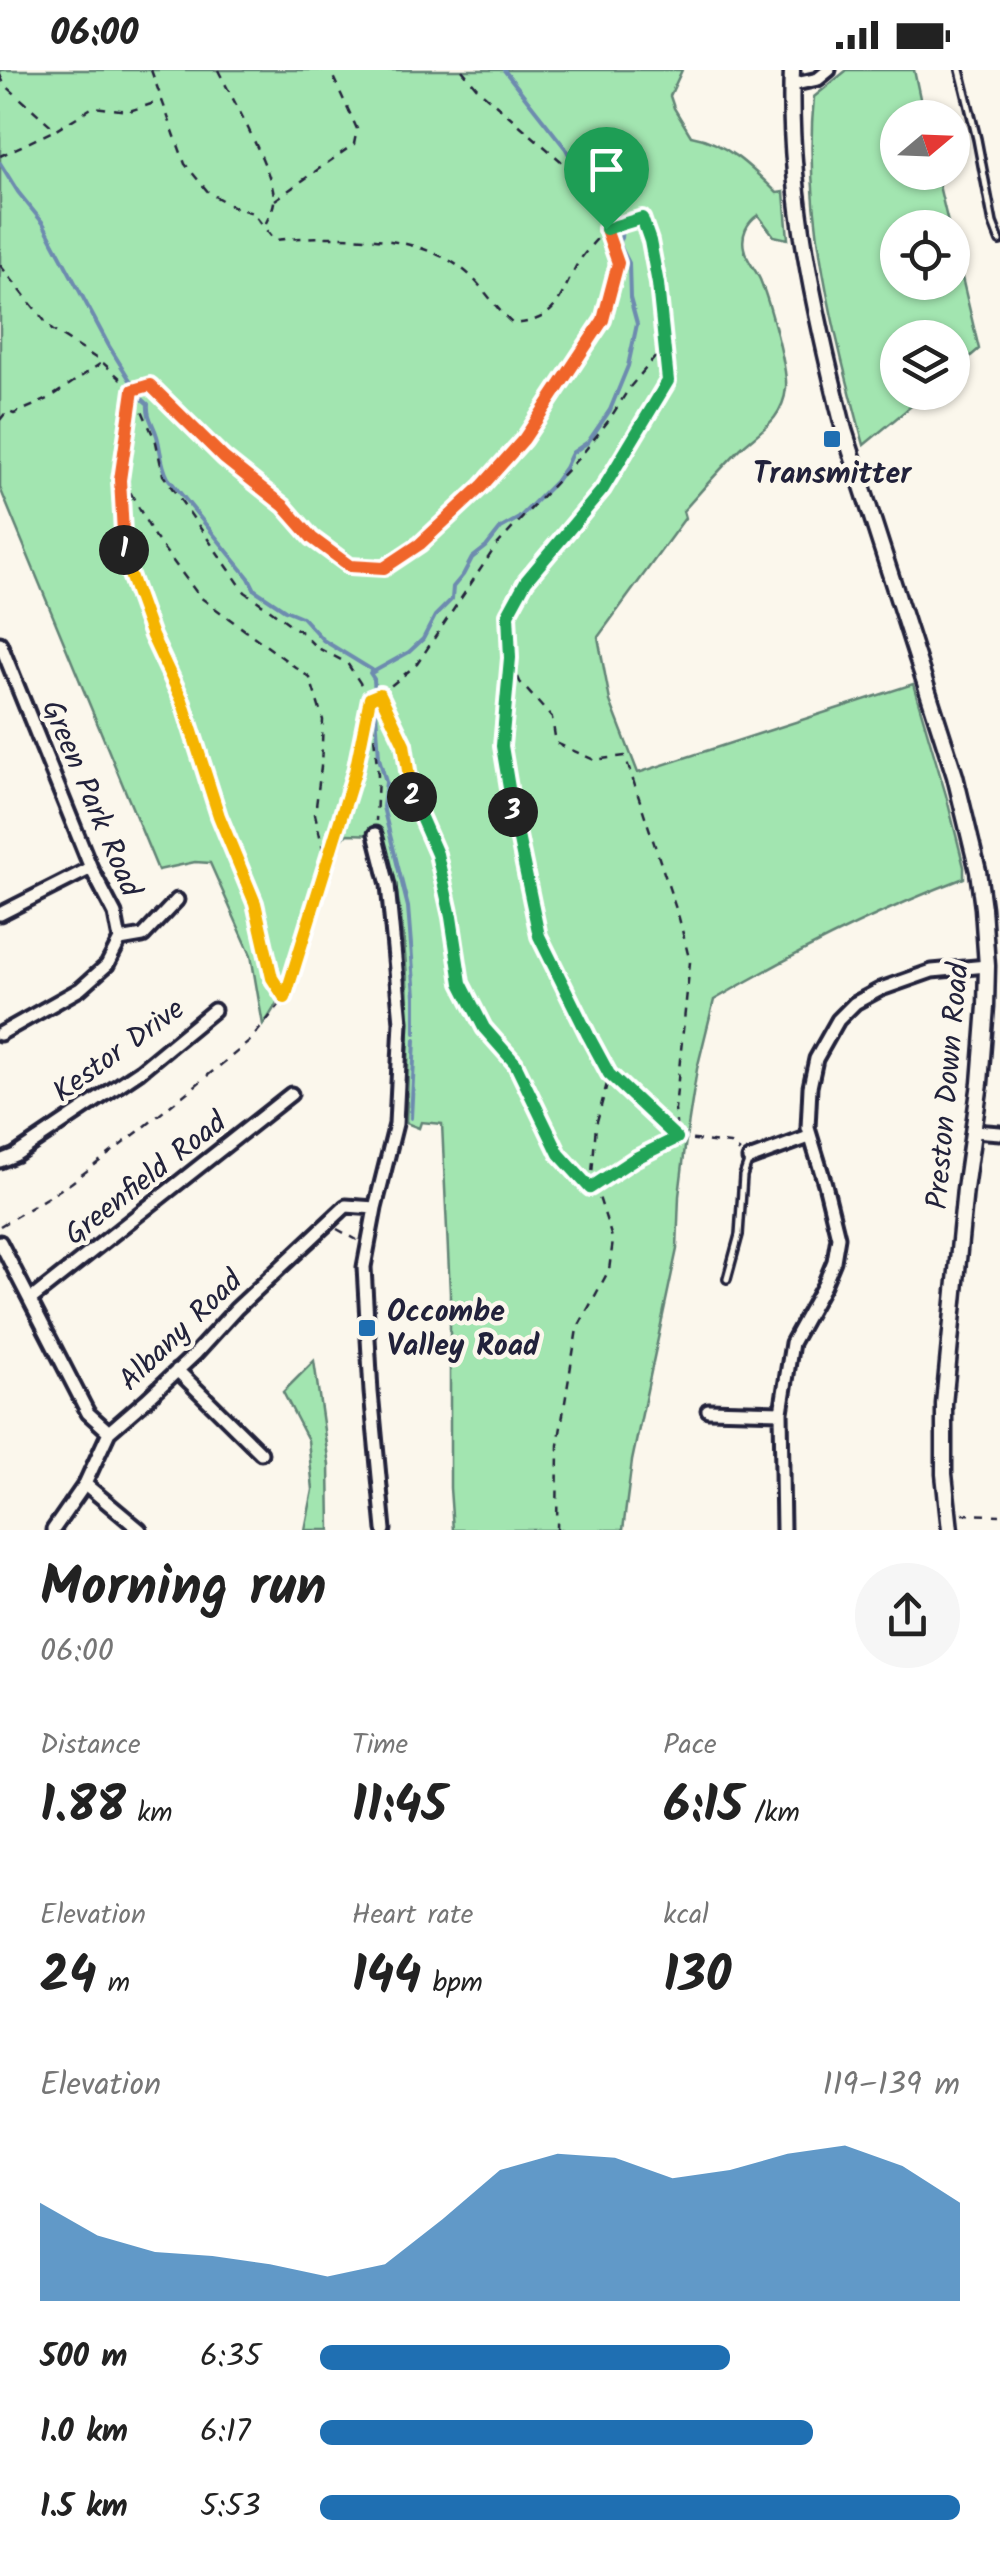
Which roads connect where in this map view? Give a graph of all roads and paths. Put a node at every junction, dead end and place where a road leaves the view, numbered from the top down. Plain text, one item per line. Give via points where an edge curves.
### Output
1 (151, 70) edge
2 (218, 70) edge
3 (330, 70) edge
4 (462, 70) edge
5 (829, 70) edge
6 (960, 70) edge
7 (0, 75) edge
8 (791, 77) edge
9 (162, 101) junction
10 (56, 130) junction
11 (0, 156) edge
12 (275, 200) junction
13 (264, 226) junction
14 (606, 229) junction
15 (1000, 241) edge
16 (0, 264) edge
17 (664, 347) junction
18 (102, 362) junction
19 (133, 390) junction
20 (5, 403) dead end
21 (7, 411) junction
22 (0, 420) edge
23 (126, 439) junction
24 (0, 643) edge
25 (510, 658) junction
26 (380, 694) junction
27 (370, 698) junction
28 (375, 834) joint
29 (332, 850) junction
30 (90, 868) junction
31 (177, 900) dead end
32 (0, 914) edge
33 (120, 940) junction
34 (986, 966) junction
35 (285, 998) junction
36 (214, 1010) dead end
37 (0, 1034) edge
38 (609, 1074) junction
39 (291, 1094) dead end
40 (974, 1131) junction
41 (1000, 1133) edge
42 (810, 1137) junction
43 (677, 1138) junction
44 (749, 1160) junction
45 (0, 1161) edge
46 (590, 1188) junction
47 (375, 1208) junction
48 (0, 1226) edge
49 (338, 1230) dead end
50 (0, 1242) edge
51 (361, 1242) dead end
52 (727, 1279) dead end
53 (30, 1300) junction
54 (177, 1370) junction
55 (708, 1410) dead end
56 (781, 1412) junction
57 (109, 1432) junction
58 (261, 1453) dead end
59 (85, 1484) junction
60 (1000, 1515) edge
61 (950, 1523) edge
62 (52, 1530) edge
63 (140, 1530) edge
64 (384, 1530) edge
65 (557, 1530) edge
66 (783, 1530) edge

1 - 9 path
2 - 12 path
3 - 12 path via 357,128 354,144
4 - 14 path via 569,168
5 - 8 street via 818,79
6 - 15 lane
7 - 10 path
8 - 34 street, Preston Down Road via 806,252 829,374 955,776 984,908
9 - 10 path via 129,111 93,107
9 - 13 path via 185,164 209,193 253,213
10 - 11 path
12 - 13 path
13 - 14 path via 274,240 356,236 426,250 466,272 512,324 549,314
14 - 17 path via 642,218
14 - 19 path via 618,263 603,320 524,439 420,544 384,568 350,566 150,385
16 - 18 path via 52,330
17 - 25 path via 668,381 656,404 603,489 514,600 508,614
17 - 26 path via 583,453 496,546 417,664
18 - 19 path
18 - 21 path via 48,399
19 - 23 path
19 - 27 path via 163,475 245,592 348,663
20 - 21 path
21 - 22 path
23 - 29 path via 128,488 200,597 310,678 323,720 315,814 323,849
23 - 35 path via 120,480 124,558 182,700 255,903 272,978
24 - 30 street, Green Park Road
25 - 38 path via 502,746 539,936
25 - 43 path via 520,682 552,718 556,742 594,760 625,756 632,773 690,962
26 - 27 path
26 - 46 path via 404,744 412,799 437,854 461,983 484,1028 515,1063 559,1154
27 - 28 path via 378,775
27 - 29 path
28 - 47 street via 390,903 402,1022 396,1124
29 - 35 path
30 - 32 street
30 - 33 street, Green Park Road via 115,914
31 - 33 street via 143,936
33 - 37 street, Green Park Road via 80,989
34 - 40 street, Preston Down Road
34 - 42 street via 932,971 880,989 838,1020 816,1059
35 - 48 path via 249,1042 143,1128
36 - 45 street, Kestor Drive via 140,1072
38 - 43 path
38 - 46 path
39 - 53 street, Greenfield Road
40 - 41 street
40 - 61 street, Preston Down Road via 944,1404
42 - 44 street
42 - 56 street via 838,1237 824,1285 792,1343
43 - 44 path via 730,1144
43 - 46 path
44 - 52 lane
46 - 65 path via 613,1241 609,1270 577,1329 558,1445
47 - 54 street, Albany Road via 346,1206
47 - 64 street via 364,1267
49 - 51 path
50 - 53 street
53 - 57 street via 88,1414
54 - 57 street, Albany Road
54 - 58 street
55 - 56 street
56 - 66 street
57 - 59 street, Albany Road
59 - 62 street, Albany Road
59 - 63 street
60 - 61 path

